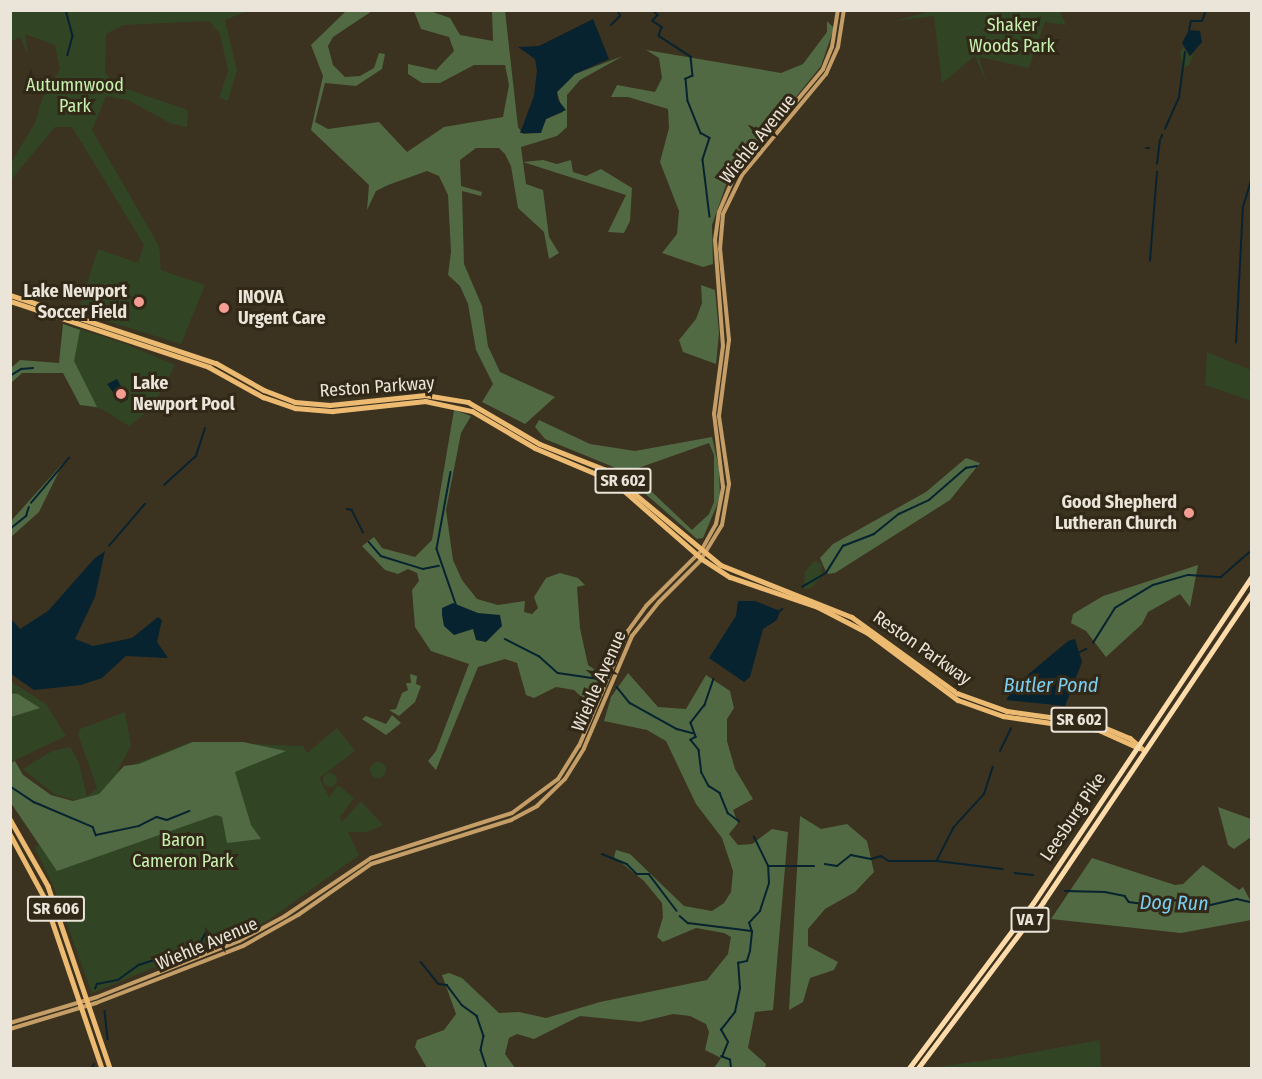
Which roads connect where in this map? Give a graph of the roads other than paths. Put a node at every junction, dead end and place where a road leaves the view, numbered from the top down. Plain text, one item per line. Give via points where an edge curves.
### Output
1 (838, 10) edge
2 (843, 10) edge
3 (10, 295) edge
4 (10, 301) edge
5 (701, 555) junction
6 (1251, 576) edge
7 (1251, 592) edge
8 (1138, 746) junction
9 (1144, 750) junction
10 (10, 819) edge
11 (10, 834) edge
12 (88, 1003) junction
13 (81, 1005) junction
14 (10, 1023) edge
15 (10, 1029) edge
16 (102, 1068) edge
17 (110, 1068) edge
18 (909, 1068) edge
19 (918, 1068) edge

1 - 5 main road, Wiehle Avenue via 834,41 823,69 734,176 718,212 715,240 723,346 714,414 723,487 716,524
2 - 5 main road, Wiehle Avenue via 838,47 826,74 742,175 723,214 720,241 729,340 719,416 729,490 722,525
3 - 5 main road, Reston Parkway / SR 602 via 216,363 295,402 336,405 425,394 468,402 540,444 616,476
4 - 5 main road, Reston Parkway / SR 602 via 209,367 263,397 296,408 333,411 425,401 472,411 535,448 613,481
5 - 8 main road, Reston Parkway / SR 602 via 744,584 847,621 882,642 935,686 968,705 1014,718 1090,728
5 - 12 main road, Wiehle Avenue via 640,614 616,653 570,762 551,786 522,808 379,854 254,933
5 - 12 main road, Wiehle Avenue via 640,624 621,657 575,766 549,796 530,810 505,823 371,864 259,938
6 - 8 highway, Leesburg Pike / VA 7
7 - 9 highway, Leesburg Pike / VA 7
8 - 9 main road, Reston Parkway / SR 602
8 - 18 highway, Leesburg Pike / VA 7 via 1033,903
9 - 19 highway, Leesburg Pike / VA 7 via 1043,902
10 - 12 main road, SR 606 via 44,878
11 - 13 main road, SR 606 via 40,887
12 - 13 main road, Wiehle Avenue
12 - 17 main road, SR 606
13 - 14 main road, Wiehle Avenue
13 - 15 main road, Wiehle Avenue
13 - 16 main road, SR 606

